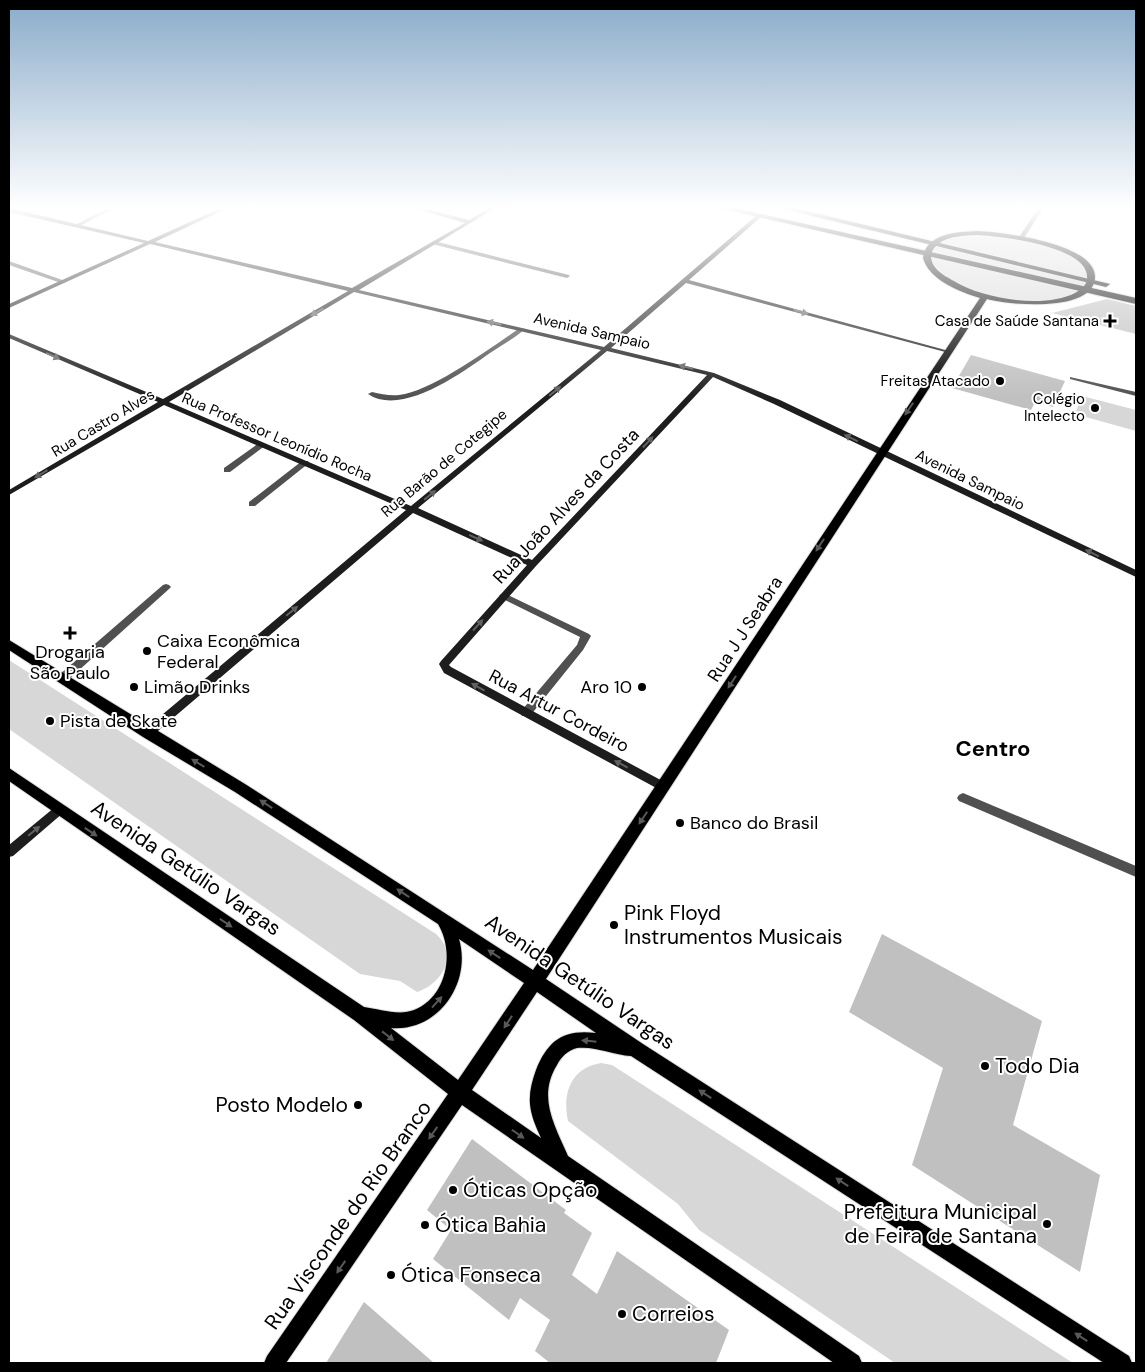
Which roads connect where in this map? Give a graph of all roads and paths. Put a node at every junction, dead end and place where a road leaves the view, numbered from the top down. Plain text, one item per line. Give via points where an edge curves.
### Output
1 (32, 271) edge
2 (87, 271) edge
3 (269, 271) edge
4 (387, 271) edge
5 (547, 271) edge
6 (696, 271) edge
7 (934, 271) edge
8 (1003, 271) edge
9 (1054, 271) edge
10 (1089, 271) edge
11 (567, 276) dead end
12 (686, 280) junction
13 (1092, 280) junction
14 (63, 282) junction
15 (1119, 286) dead end
16 (1087, 290) junction
17 (354, 291) junction
18 (985, 296) junction
19 (1136, 301) edge
20 (9, 306) edge
21 (522, 329) junction
22 (9, 336) edge
23 (607, 348) junction
24 (947, 352) junction
25 (712, 374) junction
26 (1072, 378) dead end
27 (372, 394) dead end
28 (1136, 394) edge
29 (162, 403) junction
30 (262, 445) junction
31 (880, 452) junction
32 (305, 463) junction
33 (227, 470) dead end
34 (9, 493) edge
35 (252, 504) dead end
36 (412, 509) junction
37 (533, 564) junction
38 (1136, 574) edge
39 (166, 587) dead end
40 (504, 596) junction
41 (9, 644) edge
42 (445, 661) joint
43 (63, 678) junction
44 (526, 713) junction
45 (148, 733) junction
46 (9, 774) edge
47 (664, 787) junction
48 (963, 798) dead end
49 (60, 810) junction
50 (9, 852) edge
51 (1136, 872) edge
52 (444, 919) junction
53 (534, 981) junction
54 (360, 1014) junction
55 (637, 1050) junction
56 (460, 1093) junction
57 (562, 1165) junction
58 (274, 1363) edge
59 (852, 1363) edge
60 (1122, 1363) edge

1 - 14 street
2 - 14 street
3 - 17 street, Avenida Sampaio
4 - 17 street, Rua Castro Alves
5 - 11 street
6 - 12 street, Rua Barão de Cotegipe
7 - 18 main road via 958,286
8 - 16 highway
9 - 13 highway
10 - 13 main road
12 - 23 street, Rua Barão de Cotegipe
12 -> 24 street
13 - 15 highway
13 - 16 main road
14 - 20 street
16 - 18 main road via 1078,296 1050,302 1019,302
16 - 19 highway
21 -> 17 street, Avenida Sampaio
17 -> 29 street, Rua Castro Alves
18 - 24 main road, Rua J J Seabra
21 - 23 street, Avenida Sampaio
21 - 27 street via 446,378 421,390 396,398
22 -> 29 street, Rua Professor Leonídio Rocha
25 -> 23 street, Avenida Sampaio
36 -> 23 street, Rua Barão de Cotegipe
24 -> 31 main road, Rua J J Seabra
31 -> 25 street, Avenida Sampaio
37 -> 25 street, Rua João Alves da Costa
26 - 28 street
29 - 30 street, Rua Professor Leonídio Rocha
29 -> 34 street, Rua Castro Alves
30 - 32 street, Rua Professor Leonídio Rocha
30 - 33 street
38 -> 31 street, Avenida Sampaio
31 -> 47 main road, Rua J J Seabra
32 - 35 street
32 - 36 street, Rua Professor Leonídio Rocha
36 -> 37 street, Rua Professor Leonídio Rocha
45 -> 36 street, Rua Barão de Cotegipe
37 - 40 street, Rua João Alves da Costa
39 - 43 street
42 -> 40 street, Rua João Alves da Costa
40 - 44 street via 586,636
41 - 43 main road, Avenida Getúlio Vargas
44 -> 42 street, Rua Artur Cordeiro via 447,670
43 - 45 main road, Avenida Getúlio Vargas
47 -> 44 street, Rua Artur Cordeiro
52 -> 45 main road, Avenida Getúlio Vargas
46 - 49 main road, Avenida Getúlio Vargas
47 -> 53 main road, Rua J J Seabra
48 - 51 street
50 -> 49 street
49 -> 54 main road, Avenida Getúlio Vargas
53 -> 52 main road, Avenida Getúlio Vargas
54 -> 52 main road via 393,1020 413,1018 430,1009 444,994 452,980 455,965 453,938
53 - 55 main road, Avenida Getúlio Vargas
53 -> 56 main road, Rua Visconde do Rio Branco
54 -> 56 main road, Avenida Getúlio Vargas
55 -> 57 main road via 575,1040 550,1058 542,1073 539,1107
60 -> 55 main road, Avenida Getúlio Vargas
56 -> 57 main road, Avenida Getúlio Vargas
56 -> 58 main road, Rua Visconde do Rio Branco
57 - 59 main road, Avenida Getúlio Vargas

